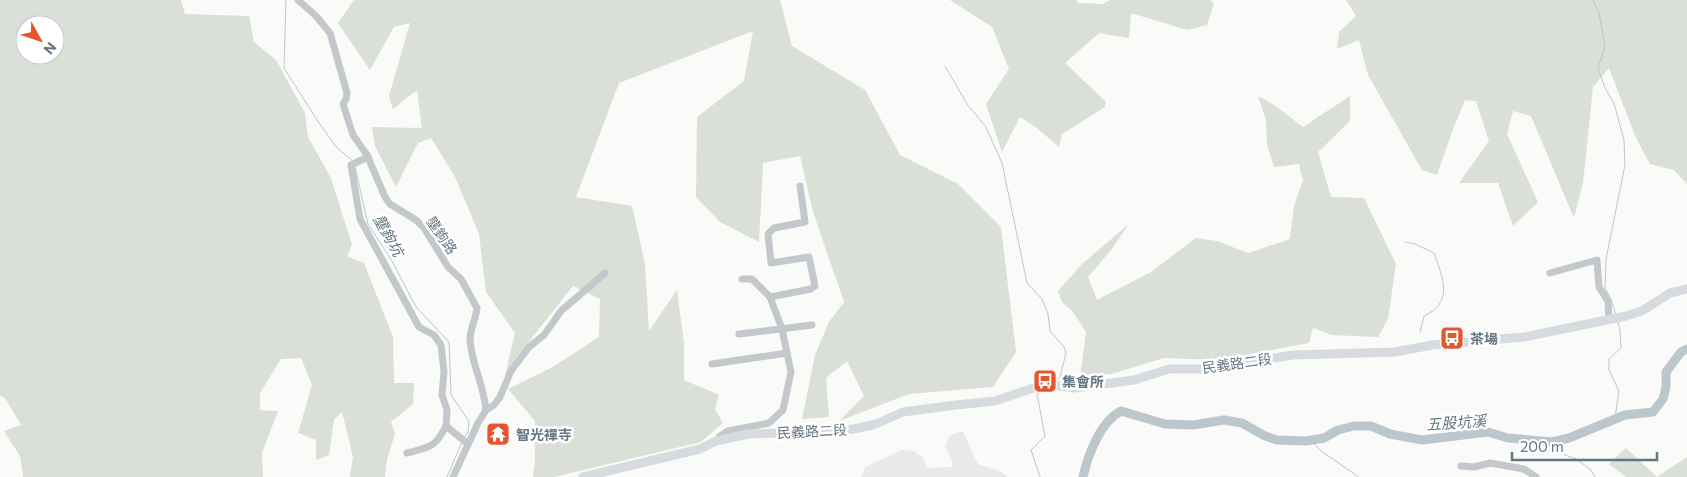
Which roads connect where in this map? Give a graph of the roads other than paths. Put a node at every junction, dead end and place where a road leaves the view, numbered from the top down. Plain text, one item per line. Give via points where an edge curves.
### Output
1 (298, 0) edge
2 (368, 157) junction
3 (800, 186) dead end
4 (605, 273) dead end
5 (1550, 273) dead end
6 (742, 279) dead end
7 (1687, 289) edge
8 (770, 297) junction
9 (1614, 319) junction
10 (812, 325) dead end
11 (782, 329) junction
12 (740, 334) dead end
13 (787, 353) junction
14 (712, 364) dead end
15 (486, 410) junction
16 (446, 426) junction
17 (465, 441) junction
18 (716, 441) junction
19 (407, 454) dead end
20 (1461, 466) dead end
21 (453, 477) edge
22 (583, 477) edge
23 (1536, 477) edge

1 - 2 street, 壟鉤路 via 330,33 347,93 343,104 353,135
2 - 15 street, 壟鉤路 via 390,204 424,228 448,267 461,279 476,308 470,338
2 - 16 street via 352,165 360,219 419,327 434,335 442,345
3 - 8 street via 805,222 774,228 768,234 771,263 809,257 815,286
4 - 15 street via 561,311 544,335 529,347 511,371 500,397
5 - 9 street via 1597,260 1599,287
6 - 8 street via 752,279
7 - 9 main road, 民義路二段 via 1670,293 1642,311
8 - 11 street
9 - 18 main road, 民義路二段 via 1524,337 1432,345 1395,352 1293,355 1210,369 1169,368 1134,380 1074,388 1045,384 995,401 903,412 876,424 840,431 748,434
10 - 11 street
11 - 12 street
11 - 13 street
13 - 14 street
13 - 18 street via 791,372 783,410 769,423 728,431
15 - 17 street
16 - 17 street
16 - 19 street via 431,447
17 - 21 street
18 - 22 main road, 民義路二段 via 700,449
20 - 23 street via 1490,463 1524,469

